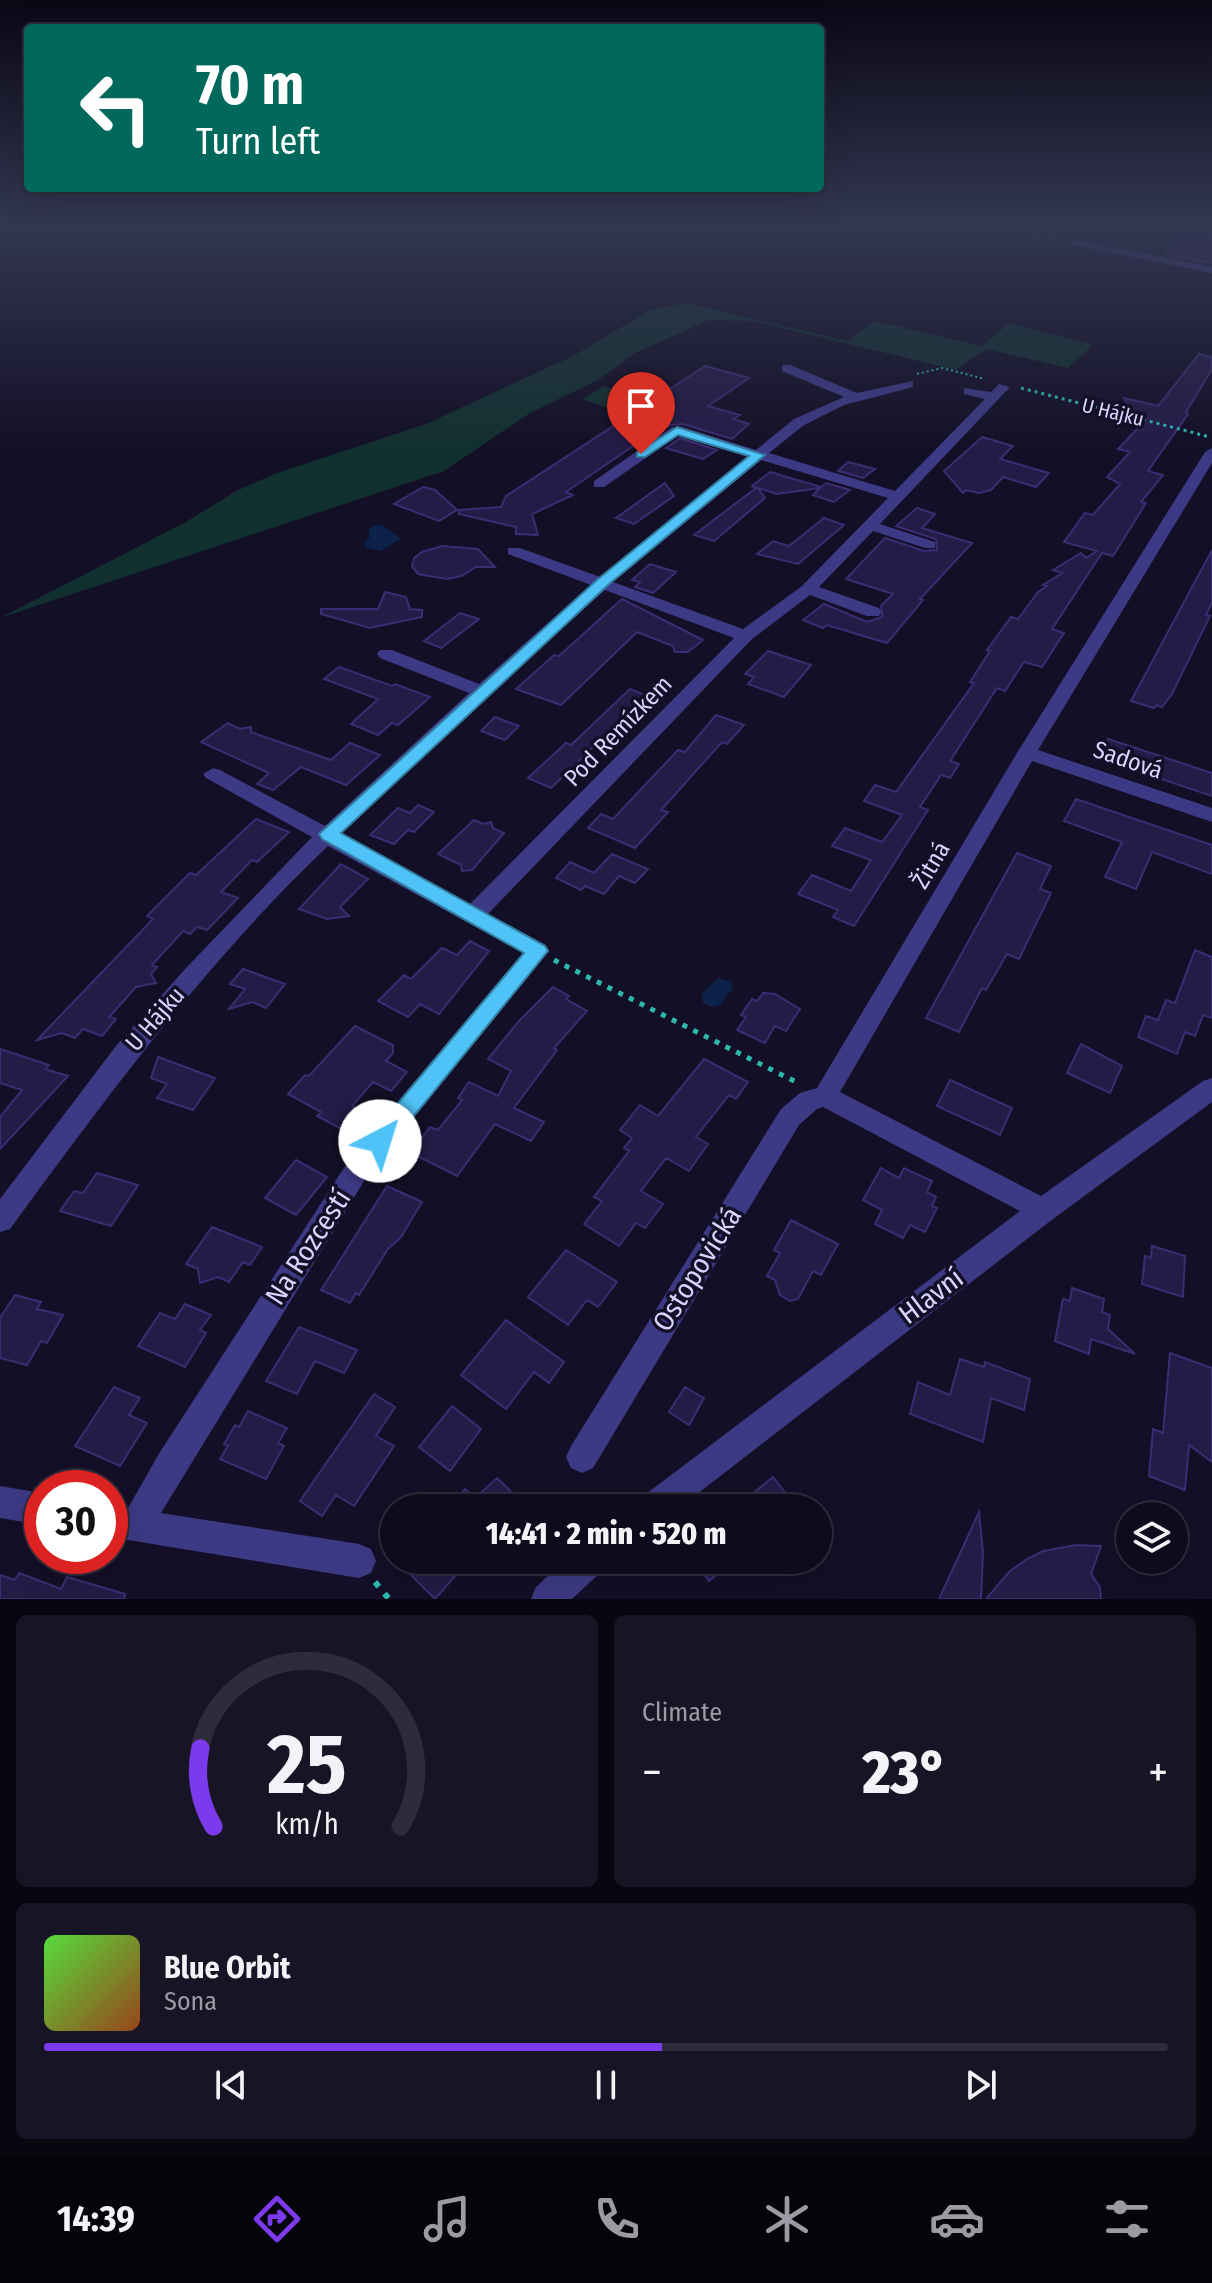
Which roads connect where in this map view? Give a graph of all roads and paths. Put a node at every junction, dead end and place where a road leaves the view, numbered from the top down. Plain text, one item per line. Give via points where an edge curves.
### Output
1 (786, 368) dead end
2 (985, 379) dead end
3 (910, 381) joint
4 (1004, 390) junction
5 (969, 391) dead end
6 (855, 397) junction
7 (1212, 438) edge
8 (1212, 452) edge
9 (758, 455) junction
10 (599, 484) dead end
11 (896, 496) junction
12 (869, 525) junction
13 (930, 545) dead end
14 (514, 551) dead end
15 (603, 582) junction
16 (808, 589) junction
17 (873, 612) dead end
18 (745, 636) junction
19 (386, 654) dead end
20 (481, 691) junction
21 (1027, 753) junction
22 (213, 774) dead end
23 (1212, 815) edge
24 (328, 834) junction
25 (471, 917) junction
26 (538, 951) junction
27 (1212, 1088) edge
28 (825, 1096) junction
29 (1043, 1210) junction
30 (0, 1220) edge
31 (582, 1457) dead end
32 (671, 1494) edge
33 (0, 1502) edge
34 (24, 1506) edge
35 (128, 1518) edge
36 (128, 1525) edge
37 (359, 1561) dead end
38 (574, 1574) edge
39 (548, 1599) edge

1 - 6 street
2 - 3 path via 934,367
3 - 6 street, U Hájku
4 - 5 street
4 - 7 path, U Hájku
4 - 11 street, Pod Remízkem
6 - 9 street, U Hájku via 811,415
8 - 21 street, Žitná
9 - 10 street via 681,428
9 - 11 street
9 - 15 street, U Hájku
11 - 12 street, Pod Remízkem
12 - 13 street
12 - 16 street, Pod Remízkem
14 - 15 street
15 - 18 street
15 - 20 street, U Hájku
16 - 17 street
16 - 18 street, Pod Remízkem
18 - 25 street, Pod Remízkem
19 - 20 street
20 - 24 street, U Hájku
21 - 23 street, Sadová
21 - 28 street, Žitná
22 - 24 street
24 - 25 street
24 - 30 street, U Hájku via 265,896 125,1053
25 - 26 street
26 - 28 path
26 - 35 street, Na Rozcestí via 360,1165 171,1463
27 - 29 street, Hlavní
28 - 29 street
28 - 31 street, Ostopovická via 809,1100 790,1117
29 - 32 street, Hlavní
33 - 34 street
36 - 37 street, Na Rozcestí
38 - 39 street

